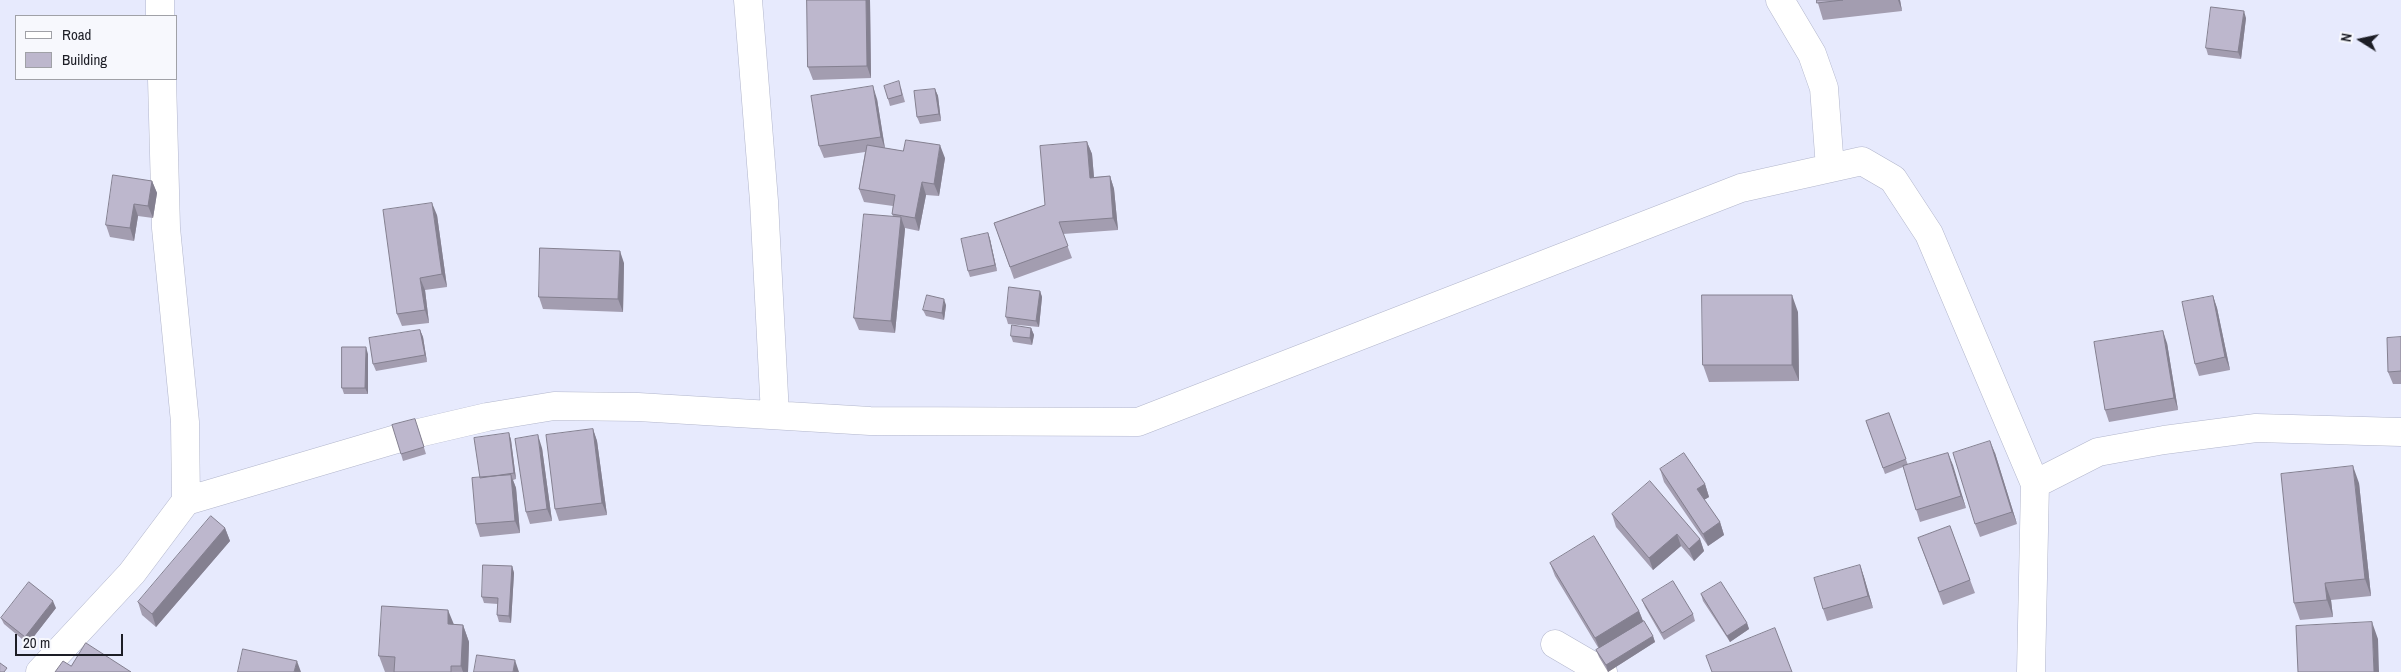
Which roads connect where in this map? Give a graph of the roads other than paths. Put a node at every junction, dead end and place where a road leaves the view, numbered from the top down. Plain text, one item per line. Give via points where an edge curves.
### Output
1 (160, 0) edge
2 (748, 0) edge
3 (1780, 0) edge
4 (160, 15) edge
5 (162, 80) edge
6 (1830, 168) junction
7 (775, 415) junction
8 (2401, 432) edge
9 (2035, 484) junction
10 (186, 501) junction
11 (1555, 644) dead end
12 (40, 672) edge
13 (1603, 672) edge
14 (2032, 672) edge

1 - 4 street
2 - 7 street via 764,201
3 - 6 street via 1812,54 1824,88
5 - 10 street via 166,228 185,422
6 - 7 street via 1741,188 1138,422 870,421
6 - 9 street via 1862,160 1893,179 1924,226
7 - 10 street via 554,406 410,435
8 - 9 street via 2256,428 2164,440 2098,452
9 - 14 street
10 - 12 street via 132,573
11 - 13 street

